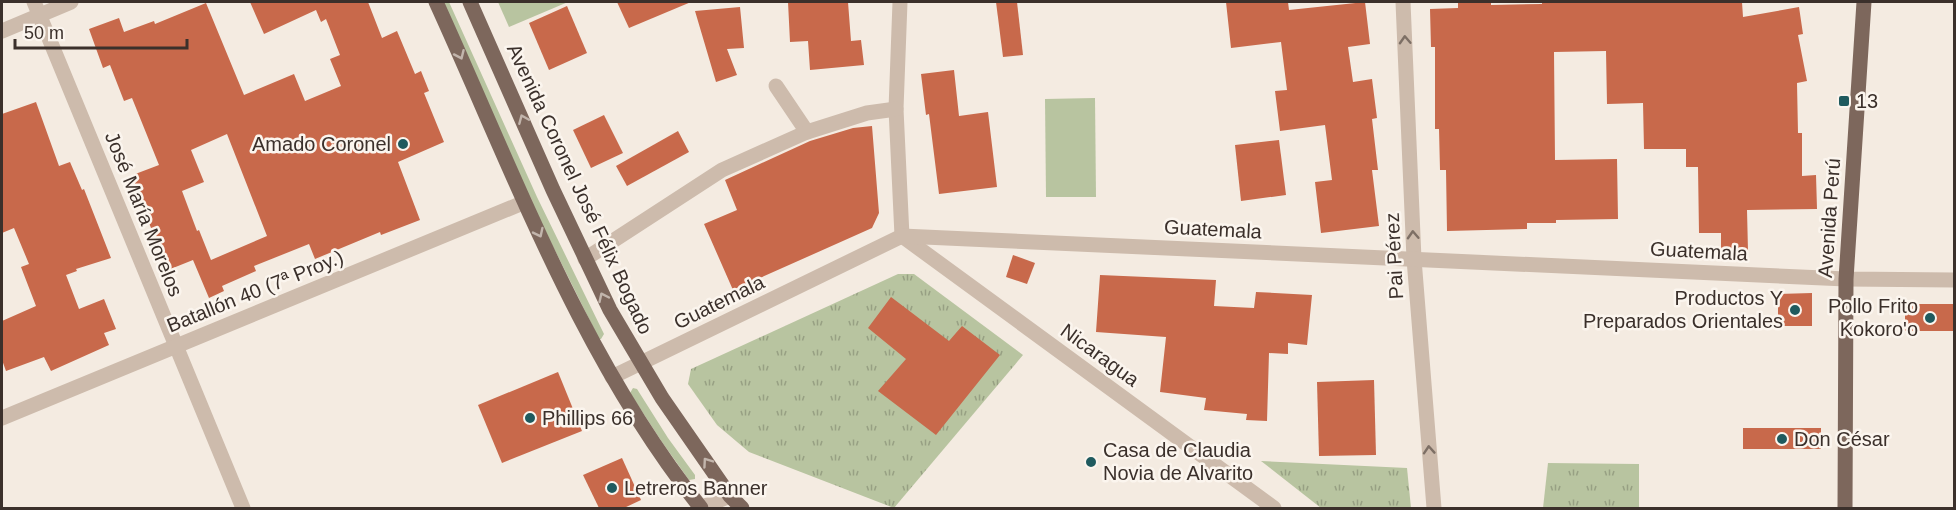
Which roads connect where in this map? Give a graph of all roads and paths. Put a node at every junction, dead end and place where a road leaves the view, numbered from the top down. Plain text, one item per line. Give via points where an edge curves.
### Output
1 (71, 2) edge
2 (436, 2) edge
3 (470, 2) edge
4 (900, 2) edge
5 (1403, 2) edge
6 (1864, 2) edge
7 (37, 8) edge
8 (2, 31) edge
9 (776, 86) dead end
10 (896, 109) junction
11 (807, 132) junction
12 (525, 202) junction
13 (902, 236) junction
14 (585, 259) junction
15 (1414, 259) junction
16 (1846, 279) junction
17 (1954, 280) edge
18 (176, 346) junction
19 (640, 363) junction
20 (612, 377) junction
21 (2, 418) edge
22 (730, 496) junction
23 (243, 508) edge
24 (700, 508) edge
25 (742, 508) edge
26 (1274, 508) edge
27 (1434, 508) edge
28 (1845, 508) edge

1 - 7 street
2 -> 12 main road
14 -> 3 main road, Avenida Coronel José Félix Bogado
4 - 10 street
15 -> 5 street, Pai Pérez
6 - 16 main road, Avenida Perú
7 - 8 street
7 - 18 street, José María Morelos
9 - 11 street
10 - 11 street via 867,113
10 - 13 street
11 - 14 street via 722,170
12 - 18 street, Batallón 40 (7ª Proy.)
12 -> 20 main road via 585,330
13 - 15 street, Guatemala
13 - 19 street, Guatemala
13 - 26 street, Nicaragua
19 -> 14 main road, Avenida Coronel José Félix Bogado
15 - 16 street, Guatemala
27 -> 15 street, Pai Pérez
16 - 17 street, Guatemala
16 - 28 main road, Avenida Perú
18 - 21 street, Batallón 40 (7ª Proy.)
18 - 23 street, José María Morelos
19 - 20 street, Guatemala
22 -> 19 main road, Avenida Coronel José Félix Bogado
20 - 24 main road via 660,454
22 - 24 street
22 - 25 main road, Avenida Coronel José Félix Bogado

